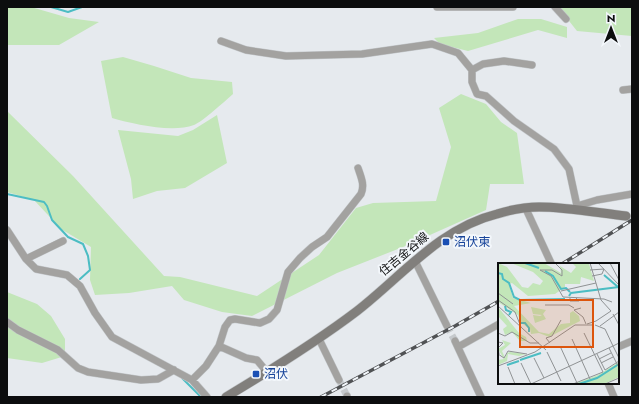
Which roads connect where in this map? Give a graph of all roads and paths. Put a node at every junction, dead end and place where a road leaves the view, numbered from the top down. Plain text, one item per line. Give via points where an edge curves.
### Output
1 (437, 7) edge
2 (513, 7) edge
3 (555, 7) edge
4 (566, 19) dead end
5 (221, 41) dead end
6 (532, 65) dead end
7 (472, 70) junction
8 (632, 89) edge
9 (623, 90) dead end
10 (358, 168) dead end
11 (632, 194) edge
12 (526, 208) junction
13 (577, 208) junction
14 (626, 216) dead end
15 (7, 230) edge
16 (63, 241) dead end
17 (26, 259) junction
18 (415, 260) junction
19 (551, 263) edge
20 (7, 322) edge
21 (498, 324) edge
22 (447, 326) tunnel mouth
23 (319, 340) junction
24 (632, 341) edge
25 (220, 346) junction
26 (619, 347) edge
27 (174, 370) junction
28 (267, 372) junction
29 (192, 380) junction
30 (339, 380) tunnel mouth
31 (608, 384) edge
32 (207, 397) edge
33 (226, 397) edge
34 (481, 397) edge
35 (614, 397) edge

1 - 2 street
3 - 4 street
5 - 7 street via 246,50 286,56 362,54 432,44 458,53
6 - 7 street via 504,61 484,64
7 - 13 street via 472,82 477,94 486,96 514,121 554,149 569,169
8 - 9 street
10 - 25 street via 363,181 361,194 327,237 312,247 288,272 277,310 260,323 230,320 225,327
11 - 13 street via 597,200
12 - 13 main road, 住吉金谷線
12 - 18 main road, 住吉金谷線 via 483,218 440,240
12 - 19 street
13 - 14 main road, 住吉金谷線
15 - 17 street
16 - 17 street
17 - 27 street via 36,269 67,276 80,286 112,337
18 - 22 street
18 - 23 main road, 住吉金谷線
20 - 27 street via 58,350 78,368 88,372 141,380 158,379
21 - 34 street via 456,344
23 - 28 main road, 住吉金谷線
23 - 30 street
24 - 26 street
25 - 28 street via 246,358 257,360
25 - 29 street
27 - 29 street
28 - 33 main road, 住吉金谷線
29 - 32 street
31 - 35 street

